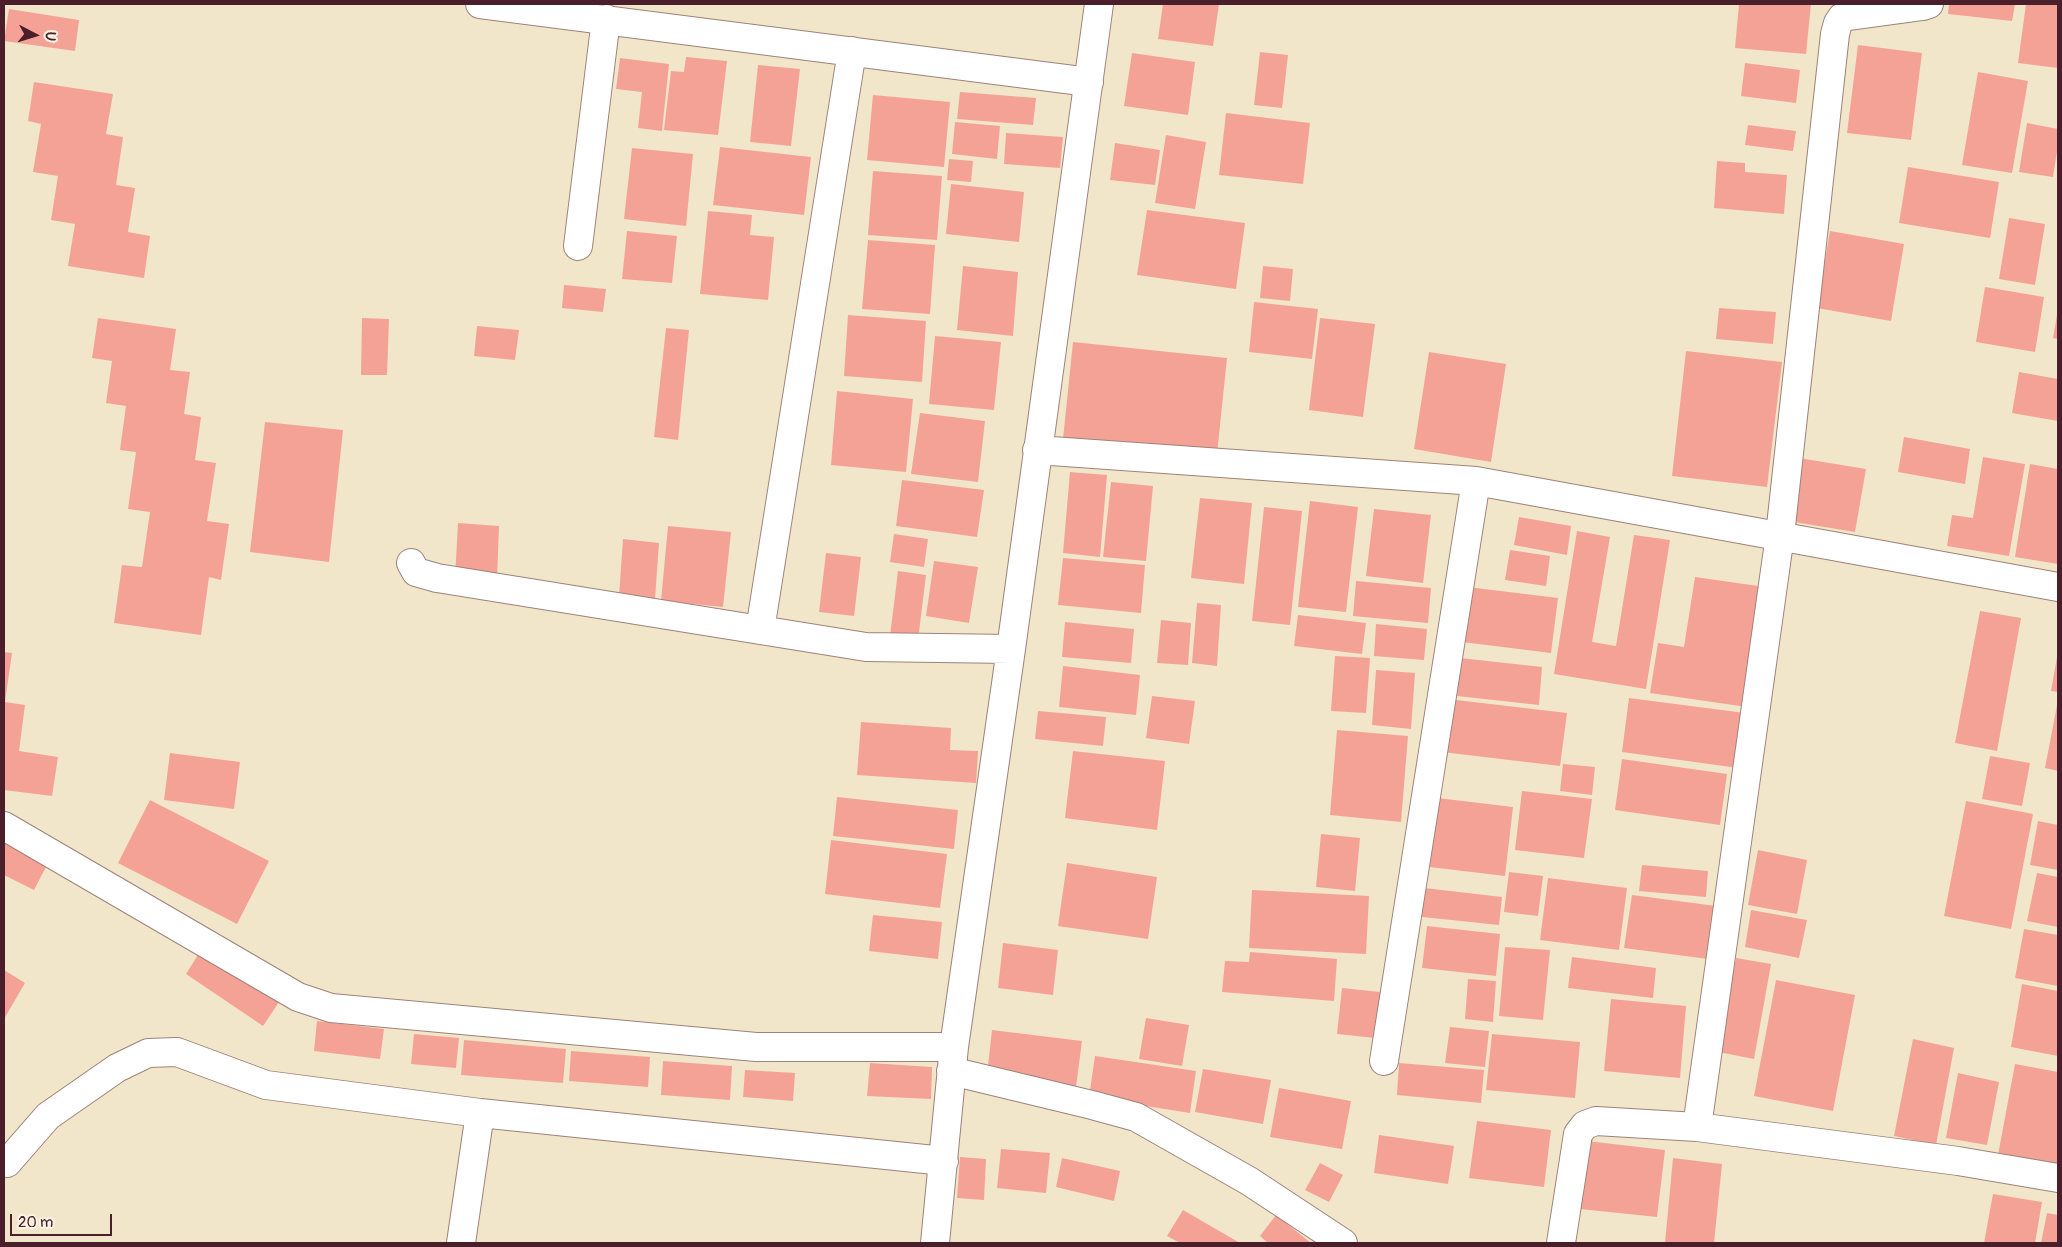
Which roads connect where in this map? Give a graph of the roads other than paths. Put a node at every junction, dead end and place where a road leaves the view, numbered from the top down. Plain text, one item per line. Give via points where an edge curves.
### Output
1 (493, 4) edge
2 (1099, 4) edge
3 (1929, 4) edge
4 (606, 20) junction
5 (852, 51) junction
6 (1089, 82) junction
7 (578, 246) dead end
8 (1037, 450) junction
9 (1476, 481) junction
10 (1780, 535) junction
11 (411, 562) dead end
12 (2058, 587) edge
13 (760, 630) junction
14 (1011, 649) junction
15 (4, 826) edge
16 (952, 1059) junction
17 (1384, 1061) dead end
18 (480, 1113) junction
19 (1697, 1127) junction
20 (944, 1161) junction
21 (7, 1163) dead end
22 (2058, 1178) edge
23 (461, 1243) edge
24 (935, 1243) edge
25 (1343, 1243) edge
26 (1561, 1243) edge

1 - 4 street
2 - 6 street
3 - 10 street via 1842,18 1838,23
4 - 5 street
4 - 7 street
5 - 6 street
5 - 13 street
6 - 8 street
8 - 9 street
8 - 14 street
9 - 10 street
9 - 17 street
10 - 12 street
10 - 19 street
11 - 13 street via 416,572 437,578
13 - 14 street via 866,647
14 - 16 street
15 - 16 street via 298,997 332,1008 756,1046
16 - 20 street
16 - 25 street via 1136,1118 1249,1181
18 - 20 street
18 - 21 street via 266,1085 177,1052 148,1053 117,1068 48,1116
18 - 23 street
19 - 22 street via 1958,1161
19 - 26 street via 1596,1121 1585,1125 1578,1134
20 - 24 street

